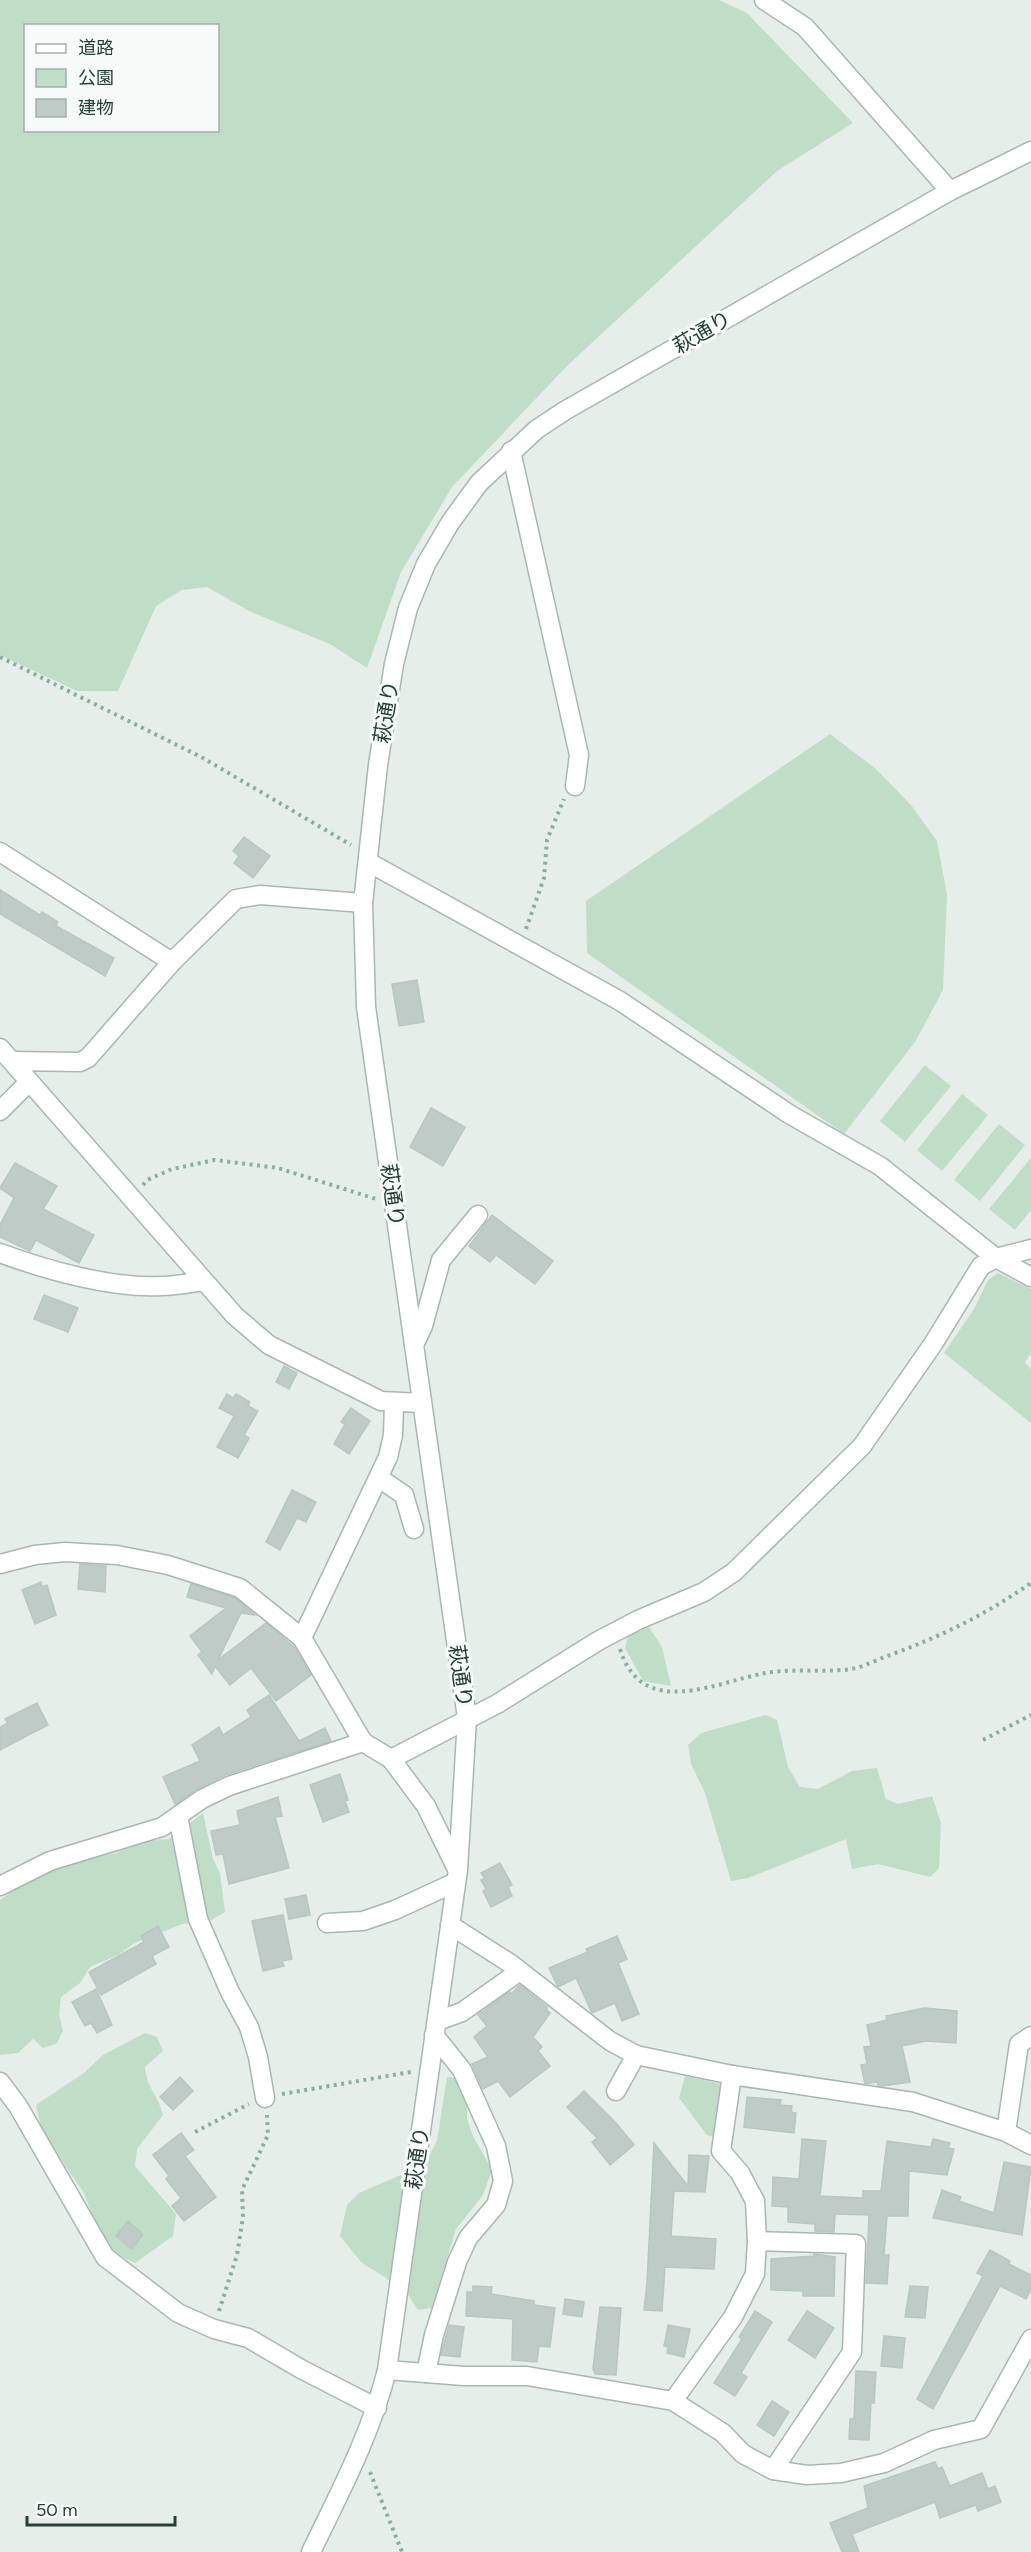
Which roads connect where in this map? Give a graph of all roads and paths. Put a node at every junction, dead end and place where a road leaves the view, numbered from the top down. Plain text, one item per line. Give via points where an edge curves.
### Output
1 (764, 0) edge
2 (1031, 151) edge
3 (950, 191) junction
4 (511, 451) junction
5 (0, 657) edge
6 (574, 786) joint
7 (0, 852) edge
8 (368, 859) junction
9 (363, 903) junction
10 (516, 945) junction
11 (172, 962) junction
12 (6, 1054) edge
13 (28, 1082) junction
14 (0, 1111) edge
15 (130, 1199) junction
16 (394, 1204) junction
17 (478, 1215) dead end
18 (1031, 1250) edge
19 (0, 1253) edge
20 (996, 1258) junction
21 (1031, 1277) edge
22 (204, 1281) junction
23 (414, 1345) junction
24 (422, 1403) junction
25 (394, 1404) junction
26 (380, 1478) junction
27 (414, 1529) dead end
28 (0, 1564) edge
29 (1031, 1583) edge
30 (615, 1634) junction
31 (302, 1638) junction
32 (1031, 1715) edge
33 (467, 1718) junction
34 (983, 1740) dead end
35 (363, 1742) junction
36 (390, 1759) junction
37 (178, 1816) junction
38 (457, 1876) junction
39 (0, 1886) edge
40 (327, 1923) dead end
41 (450, 1925) junction
42 (520, 1971) junction
43 (436, 2028) junction
44 (1031, 2036) edge
45 (636, 2055) junction
46 (429, 2070) junction
47 (732, 2076) junction
48 (0, 2082) edge
49 (616, 2091) dead end
50 (265, 2098) junction
51 (195, 2132) dead end
52 (1006, 2132) junction
53 (1031, 2145) edge
54 (758, 2241) junction
55 (214, 2329) junction
56 (1031, 2339) edge
57 (387, 2370) junction
58 (426, 2373) junction
59 (673, 2401) junction
60 (377, 2408) junction
61 (360, 2450) junction
62 (773, 2470) junction
63 (311, 2552) edge
64 (402, 2552) edge

1 - 3 street via 805,27
2 - 3 street, 萩通り
3 - 4 street, 萩通り via 566,410
4 - 6 street via 579,754
4 - 8 street, 萩通り via 479,483 450,523 426,564 408,608 394,664
5 - 8 path via 203,759
6 - 10 path via 559,805 547,840 544,878 527,927
7 - 11 street
8 - 9 street, 萩通り
8 - 10 street
9 - 11 street via 260,895 236,899
9 - 16 street, 萩通り via 366,1007
10 - 20 street via 620,1001 789,1114 880,1166
11 - 12 street via 88,1058 80,1062
12 - 13 street
13 - 14 street
13 - 15 street
15 - 16 path via 147,1180 172,1169 215,1160 278,1168
15 - 22 street
16 - 23 street, 萩通り
17 - 23 street via 441,1260
18 - 20 street
19 - 22 street via 62,1273 113,1282 161,1287
20 - 21 street
20 - 30 street via 981,1266 862,1446 734,1572 704,1592
22 - 25 street via 235,1316 269,1344
23 - 24 street, 萩通り
24 - 25 street
24 - 33 street, 萩通り
25 - 26 street via 393,1435
26 - 27 street via 404,1495
26 - 31 street
28 - 31 street via 65,1552 117,1555 168,1565 240,1588
29 - 30 path via 989,1612 852,1669 776,1671 684,1691 645,1686 622,1655
30 - 33 street
31 - 35 street
32 - 34 path
33 - 36 street
33 - 38 street, 萩通り
35 - 36 street
35 - 37 street via 229,1786
36 - 38 street via 426,1806
37 - 39 street via 162,1827 50,1861
37 - 50 street via 198,1918 249,2027
38 - 40 street via 395,1910 363,1921
38 - 41 street, 萩通り
41 - 42 street
41 - 43 street, 萩通り
42 - 43 street
42 - 45 street via 610,2042
43 - 46 street, 萩通り
43 - 58 street via 462,2070 496,2146 503,2181 496,2205 468,2238 457,2262
44 - 52 street via 1019,2044
45 - 47 street
45 - 49 street
46 - 50 path
46 - 57 street, 萩通り
47 - 52 street via 913,2102
47 - 54 street via 721,2151 740,2173 755,2201
48 - 55 street via 18,2106 105,2257 178,2313
50 - 51 path
50 - 55 path via 268,2135 242,2190 243,2217 237,2255
52 - 53 street
54 - 59 street via 755,2274 733,2317
54 - 62 street via 856,2244 852,2352
55 - 60 street via 249,2338
56 - 62 street via 981,2429 934,2440 884,2463 842,2472 807,2475
57 - 58 street
57 - 60 street, 萩通り
58 - 59 street via 527,2376
59 - 62 street via 723,2433 743,2454
60 - 61 street, 萩通り
61 - 63 street, 萩通り
61 - 64 path

